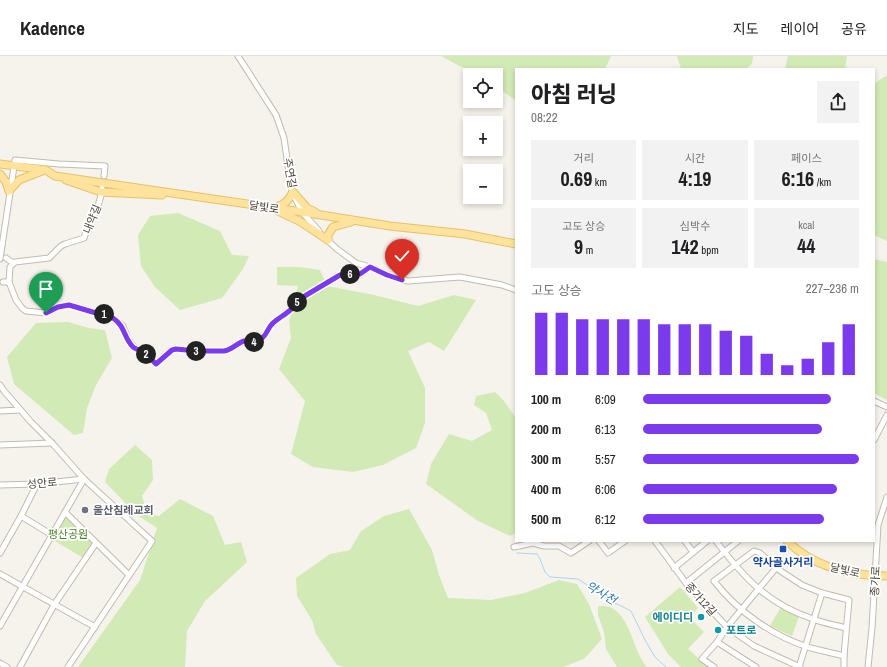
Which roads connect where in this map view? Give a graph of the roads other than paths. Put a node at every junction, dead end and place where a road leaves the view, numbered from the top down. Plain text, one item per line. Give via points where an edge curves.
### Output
1 (238, 56) edge
2 (0, 164) edge
3 (13, 166) junction
4 (46, 170) junction
5 (0, 174) edge
6 (55, 176) junction
7 (104, 176) dead end
8 (102, 190) junction
9 (9, 191) junction
10 (293, 192) junction
11 (183, 194) junction
12 (273, 208) junction
13 (302, 212) junction
14 (321, 215) junction
15 (358, 221) junction
16 (328, 240) junction
17 (515, 244) edge
18 (6, 258) dead end
19 (0, 259) edge
20 (13, 263) junction
21 (370, 267) junction
22 (3, 282) dead end
23 (9, 282) junction
24 (515, 290) edge
25 (0, 385) edge
26 (875, 401) edge
27 (887, 407) edge
28 (20, 410) junction
29 (0, 411) edge
30 (887, 415) edge
31 (875, 438) edge
32 (52, 443) junction
33 (0, 445) edge
34 (84, 479) junction
35 (36, 484) junction
36 (0, 485) edge
37 (887, 497) edge
38 (64, 512) junction
39 (21, 516) junction
40 (52, 535) junction
41 (588, 542) edge
42 (600, 542) edge
43 (624, 542) edge
44 (656, 542) edge
45 (686, 542) edge
46 (706, 542) edge
47 (717, 542) edge
48 (737, 542) edge
49 (788, 542) edge
50 (96, 543) junction
51 (514, 547) dead end
52 (693, 552) junction
53 (724, 552) junction
54 (0, 553) edge
55 (735, 565) junction
56 (674, 568) junction
57 (776, 568) junction
58 (0, 574) edge
59 (129, 575) junction
60 (876, 576) junction
61 (887, 576) edge
62 (686, 583) junction
63 (22, 587) junction
64 (758, 589) junction
65 (822, 593) junction
66 (54, 605) junction
67 (741, 609) junction
68 (813, 620) junction
69 (0, 626) edge
70 (95, 627) junction
71 (727, 627) junction
72 (846, 628) junction
73 (717, 642) junction
74 (805, 646) junction
75 (844, 656) junction
76 (0, 663) edge
77 (7, 667) edge
78 (20, 667) edge
79 (68, 667) edge
80 (714, 667) edge
81 (756, 667) edge
82 (799, 667) edge
83 (844, 667) edge
84 (868, 667) edge

1 - 10 street, 주연길 via 281,125
2 - 3 main road, 달빛로
3 - 4 main road, 달빛로
3 - 7 street via 16,160 105,166
3 - 9 street
4 - 6 main road, 달빛로
4 - 9 main road via 19,180
5 - 9 main road
6 - 8 main road
6 - 11 main road, 달빛로
8 - 11 main road via 158,195
8 - 20 street, 내약길 via 97,211 84,238 61,246 49,258
9 - 19 street
10 - 12 main road via 290,199
10 - 13 street, 주연길
10 - 14 main road via 307,208
11 - 12 main road, 달빛로
12 - 13 main road, 달빛로
12 - 16 main road
13 - 14 main road, 달빛로
13 - 16 street, 주연길
14 - 15 main road, 달빛로
15 - 16 main road via 333,227 328,234
15 - 17 main road, 달빛로 via 465,234
16 - 21 street, 주연길 via 356,263
18 - 20 street
20 - 23 street via 10,267
21 - 23 street via 360,274 340,275 298,300 294,308 272,324 260,340 243,342 224,351 176,349 156,364 134,347 122,326 113,318 69,305 46,313 26,310 16,300
21 - 24 street via 402,280 460,277
22 - 23 street
25 - 28 street
26 - 27 street
28 - 29 street
28 - 32 street
30 - 31 street
32 - 33 street
32 - 34 street
34 - 35 street, 성안로
34 - 38 street
34 - 59 street via 152,541
35 - 36 street, 성안로
35 - 39 street
37 - 60 street, 종가로 via 878,525
38 - 40 street
38 - 50 street
39 - 40 street
39 - 54 street
40 - 63 street
41 - 51 street via 571,553 559,546 534,543
42 - 43 street via 608,553
44 - 56 street, 종가12길
45 - 52 street
46 - 52 street
47 - 53 street
48 - 53 street
49 - 60 main road, 달빛로 via 823,565 844,572
50 - 59 street
50 - 66 street
52 - 56 street
53 - 55 street
53 - 62 street
55 - 57 street via 754,551 760,553
55 - 64 street
55 - 67 street via 714,581
56 - 62 street, 종가12길
57 - 64 street
57 - 65 street via 802,585
58 - 63 street
59 - 70 street
60 - 61 main road, 달빛로
60 - 84 street, 종가로
62 - 71 street, 종가12길
63 - 66 street
63 - 69 street
64 - 67 street
64 - 68 street via 786,608
65 - 68 street
65 - 72 street via 849,600
66 - 70 street
66 - 78 street
67 - 71 street
67 - 74 street via 768,630
68 - 72 street
68 - 74 street
70 - 79 street
71 - 73 street
71 - 82 street, 종가12길 via 754,646
72 - 75 street
73 - 80 street via 702,659
73 - 81 street
74 - 75 street
74 - 82 street
75 - 83 street
76 - 77 street

